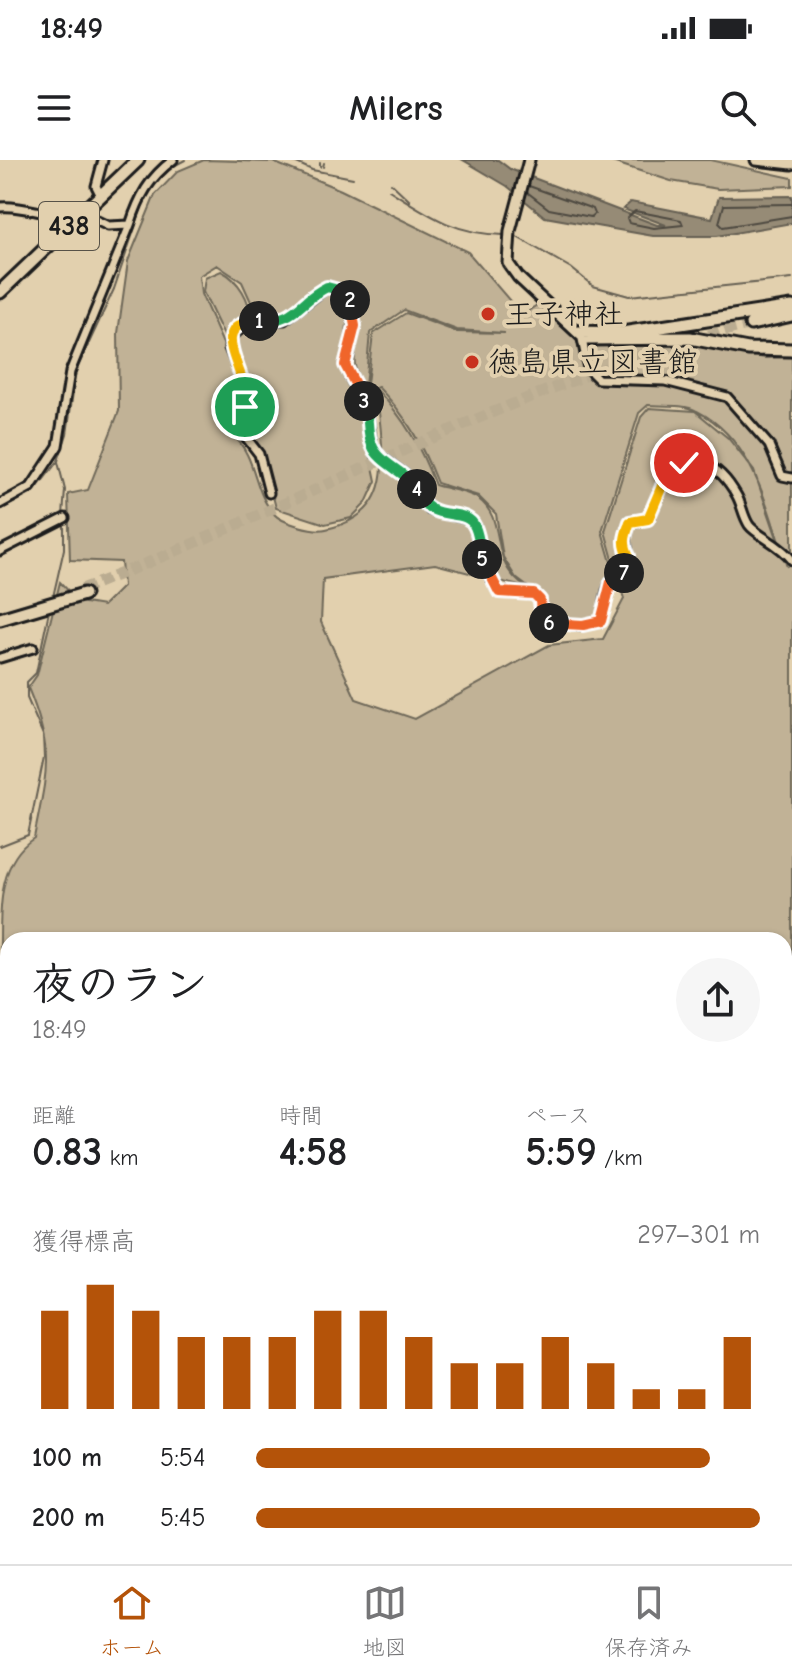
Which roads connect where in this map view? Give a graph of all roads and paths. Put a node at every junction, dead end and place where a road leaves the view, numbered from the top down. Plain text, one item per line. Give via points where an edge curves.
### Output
1 (103, 160) edge
2 (138, 160) edge
3 (173, 160) edge
4 (529, 160) edge
5 (756, 160) edge
6 (792, 164) edge
7 (101, 196) junction
8 (0, 207) edge
9 (83, 214) junction
10 (72, 224) junction
11 (130, 225) junction
12 (0, 292) edge
13 (792, 307) edge
14 (792, 318) edge
15 (751, 327) tunnel mouth
16 (580, 336) junction
17 (792, 350) edge
18 (792, 478) edge
19 (269, 493) dead end
20 (0, 504) edge
21 (65, 518) dead end
22 (0, 551) edge
23 (792, 560) edge
24 (83, 591) tunnel mouth
25 (9, 612) edge
26 (0, 619) edge
27 (33, 648) dead end
28 (0, 658) edge

1 - 7 street via 96,186
2 - 7 highway, 438
3 - 11 street via 141,192
4 - 16 main road via 507,251 514,273
5 - 6 main road
7 - 9 highway, 438
8 - 10 street via 64,217
9 - 10 highway, 438
9 - 11 street via 108,226
10 - 12 highway, 438
11 - 20 street via 70,372 58,446 31,487
13 - 16 highway
14 - 15 highway
16 - 17 highway via 690,338 748,349
16 - 18 street via 588,369 598,379 665,381 727,397 769,445 782,476
19 - 23 street via 259,454 235,423 248,394 229,348 231,336 253,321 294,315 327,287 346,292 352,303 355,326 345,365 367,408 377,454 407,476 430,510 468,519 499,592 534,594 547,623 601,621 611,582 627,568 624,546 630,522 648,519 665,479 691,459 703,460 720,476 737,495 752,529 772,539
21 - 22 street
24 - 25 highway
25 - 26 highway
27 - 28 street

